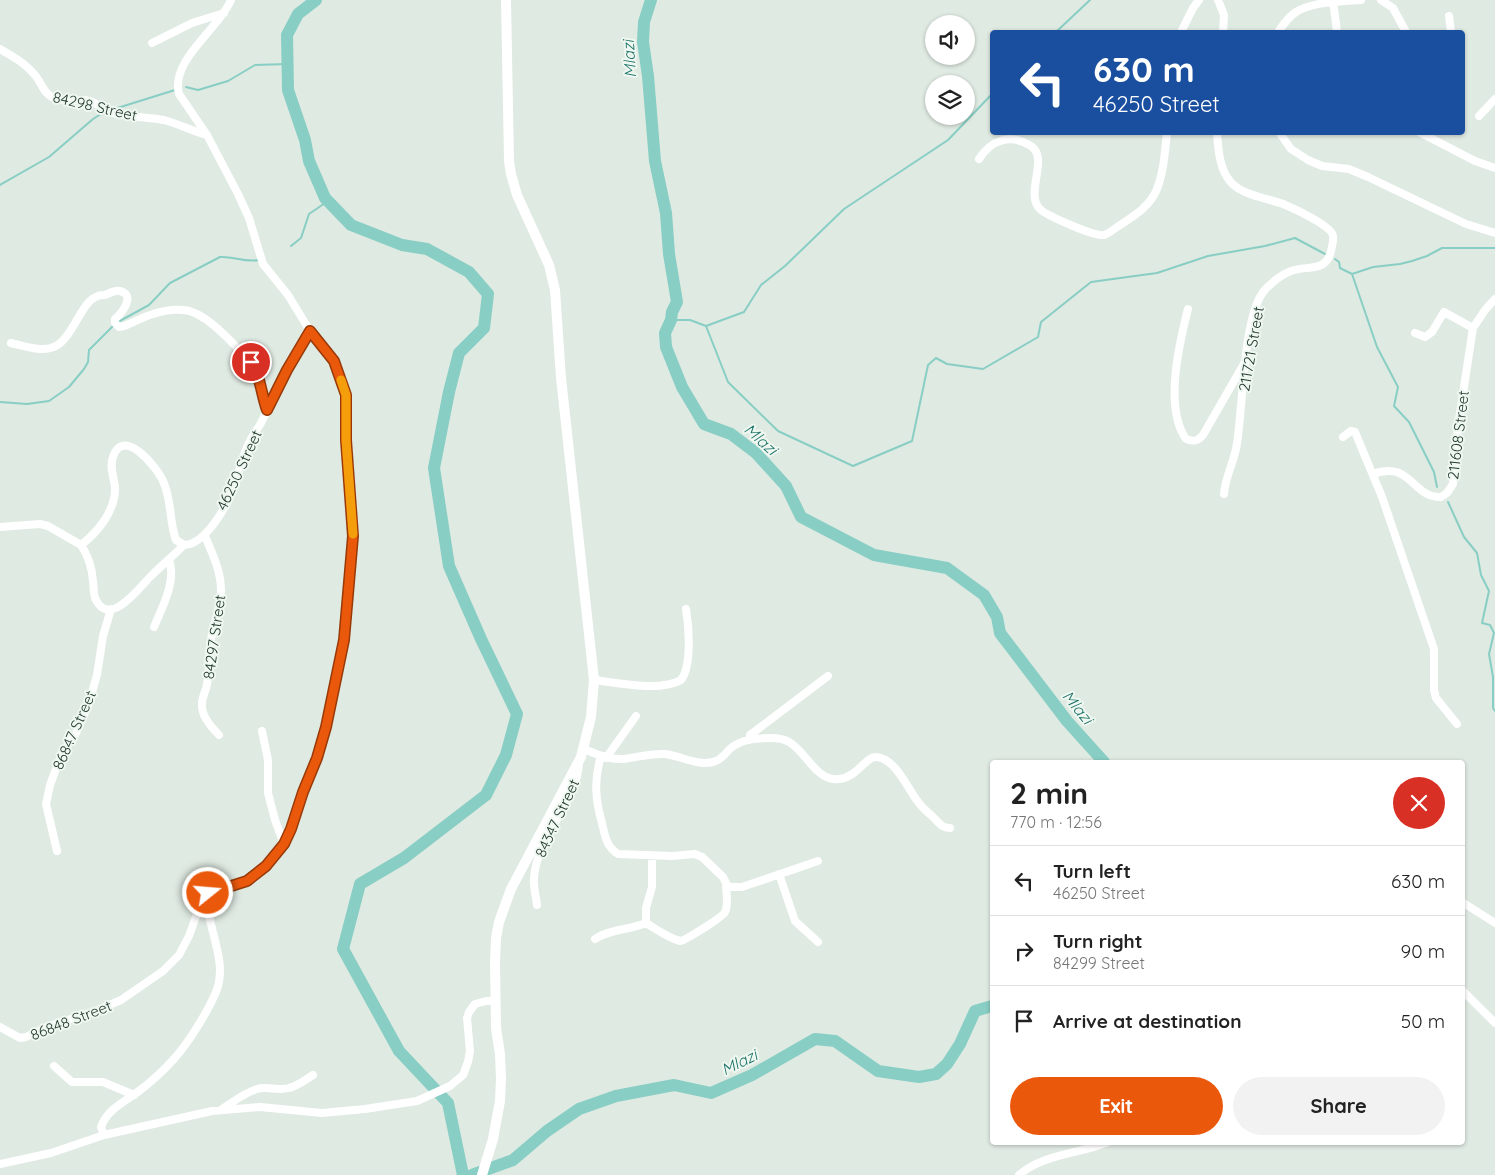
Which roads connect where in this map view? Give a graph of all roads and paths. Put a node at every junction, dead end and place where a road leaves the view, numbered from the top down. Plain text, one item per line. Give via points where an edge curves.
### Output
1 (231, 0) edge
2 (506, 0) edge
3 (1199, 0) edge
4 (1218, 0) edge
5 (1361, 0) edge
6 (1381, 0) edge
7 (1334, 1) edge
8 (224, 13) junction
9 (1448, 16) dead end
10 (1182, 30) edge
11 (1223, 30) edge
12 (1280, 30) edge
13 (1337, 30) edge
14 (1405, 30) edge
15 (1451, 30) edge
16 (152, 43) dead end
17 (0, 49) edge
18 (1495, 99) edge
19 (1479, 116) dead end
20 (207, 135) junction
21 (1167, 135) edge
22 (1217, 135) edge
23 (1281, 135) edge
24 (1425, 135) edge
25 (980, 159) dead end
26 (1495, 168) edge
27 (1495, 233) edge
28 (1495, 299) edge
29 (1188, 309) dead end
30 (1473, 328) junction
31 (310, 331) junction
32 (1416, 333) dead end
33 (11, 343) dead end
34 (1246, 361) junction
35 (267, 410) junction
36 (1343, 437) dead end
37 (1372, 474) junction
38 (1224, 494) dead end
39 (0, 527) edge
40 (205, 536) junction
41 (81, 545) junction
42 (184, 545) junction
43 (169, 560) junction
44 (111, 609) junction
45 (686, 609) dead end
46 (154, 627) dead end
47 (828, 676) dead end
48 (594, 680) junction
49 (636, 716) dead end
50 (1457, 724) dead end
51 (262, 731) dead end
52 (219, 735) dead end
53 (749, 740) junction
54 (583, 753) junction
55 (601, 756) junction
56 (950, 828) dead end
57 (284, 844) junction
58 (57, 851) dead end
59 (652, 856) junction
60 (818, 861) dead end
61 (779, 874) junction
62 (726, 885) junction
63 (208, 893) junction
64 (1465, 904) edge
65 (537, 905) dead end
66 (646, 923) junction
67 (1495, 923) edge
68 (595, 939) dead end
69 (818, 942) dead end
70 (1465, 993) edge
71 (496, 1001) junction
72 (1495, 1023) edge
73 (0, 1027) edge
74 (54, 1066) dead end
75 (313, 1075) dead end
76 (134, 1095) junction
77 (220, 1110) junction
78 (104, 1135) junction
79 (1101, 1145) edge
80 (0, 1164) edge
81 (482, 1175) edge
82 (1019, 1175) edge

1 - 8 street
2 - 48 street via 509,161 517,194 549,265 555,290 561,378
3 - 10 street
4 - 11 street via 1224,15
5 - 7 street
6 - 14 street via 1393,8
7 - 12 street via 1295,12
7 - 13 street
8 - 16 street via 192,23
8 - 20 street via 194,50 177,87
9 - 15 street
17 - 20 street, 84298 Street via 31,71 46,94 55,99 88,101 107,111 164,120
18 - 19 street
20 - 31 street via 249,218 264,264
21 - 25 street via 1164,163 1154,195 1140,212 1103,235 1059,220 1036,205 1038,159 1036,150 1031,146 1002,139 993,143
22 - 34 street, 211721 Street via 1222,165 1235,186 1255,196 1285,204 1331,230 1333,236 1325,263 1291,271 1263,293 1256,307
23 - 27 street via 1290,149 1308,160 1322,166 1349,169 1466,224
24 - 26 street
28 - 30 street, 211608 Street
29 - 34 street via 1176,366 1178,422 1186,439 1195,441 1203,435
30 - 32 street via 1444,312 1430,334 1425,337
30 - 37 street, 211608 Street via 1450,490 1437,497 1425,493 1397,472 1382,470
31 - 35 street, 46250 Street
31 - 57 street via 334,361 346,395 353,536 344,640 331,707 317,758
33 - 35 street via 46,349 56,346 96,296 119,291 127,298 126,306 115,319 119,327 155,313 173,310 196,313 210,322 251,362
34 - 38 street, 211721 Street via 1237,444
35 - 40 street, 46250 Street via 250,440 231,494
36 - 37 street via 1355,432
37 - 50 street via 1434,649 1436,698
39 - 41 street via 40,524
40 - 42 street via 193,544
40 - 52 street, 84297 Street via 217,565 221,589 202,705 203,713
41 - 42 street via 96,532 110,508 114,487 112,458 117,449 125,445 139,451 160,475 170,503 174,534
41 - 44 street via 89,557 96,601
42 - 43 street
43 - 44 street via 130,599
43 - 46 street via 169,587
44 - 58 street, 86847 Street via 88,706 76,733 62,753 46,804
45 - 48 street via 687,659 681,680 648,685
47 - 53 street
48 - 54 street via 591,717
49 - 55 street
51 - 57 street via 268,760 268,793
53 - 55 street via 732,748 715,762 707,763 660,754 623,759
53 - 56 street via 778,738 790,742 810,764 832,779 856,773 871,757 884,759 904,778 924,809 942,826
54 - 55 street
54 - 65 street, 84347 Street via 574,788 539,854 533,880
54 - 71 street via 504,906 495,950
55 - 59 street via 595,791 606,841 618,854
57 - 63 street via 266,866 247,881 213,888
59 - 62 street via 695,854 718,871
59 - 66 street via 652,887
60 - 61 street
61 - 62 street via 742,887
61 - 69 street via 795,921
62 - 66 street via 727,902 723,915 686,940 672,938
63 - 73 street, 86848 Street via 179,955 163,971 121,1000 26,1037 20,1038
63 - 76 street via 220,974 216,991 175,1058
64 - 67 street
66 - 68 street
70 - 72 street
71 - 77 street via 475,1004 469,1012 470,1051 463,1075 444,1089 417,1101 322,1113 260,1107
71 - 81 street via 500,1101
74 - 76 street via 72,1082 103,1082
75 - 77 street via 288,1089 256,1090
76 - 78 street via 106,1116 101,1127
77 - 78 street
78 - 80 street via 51,1153
79 - 82 street via 1044,1161

